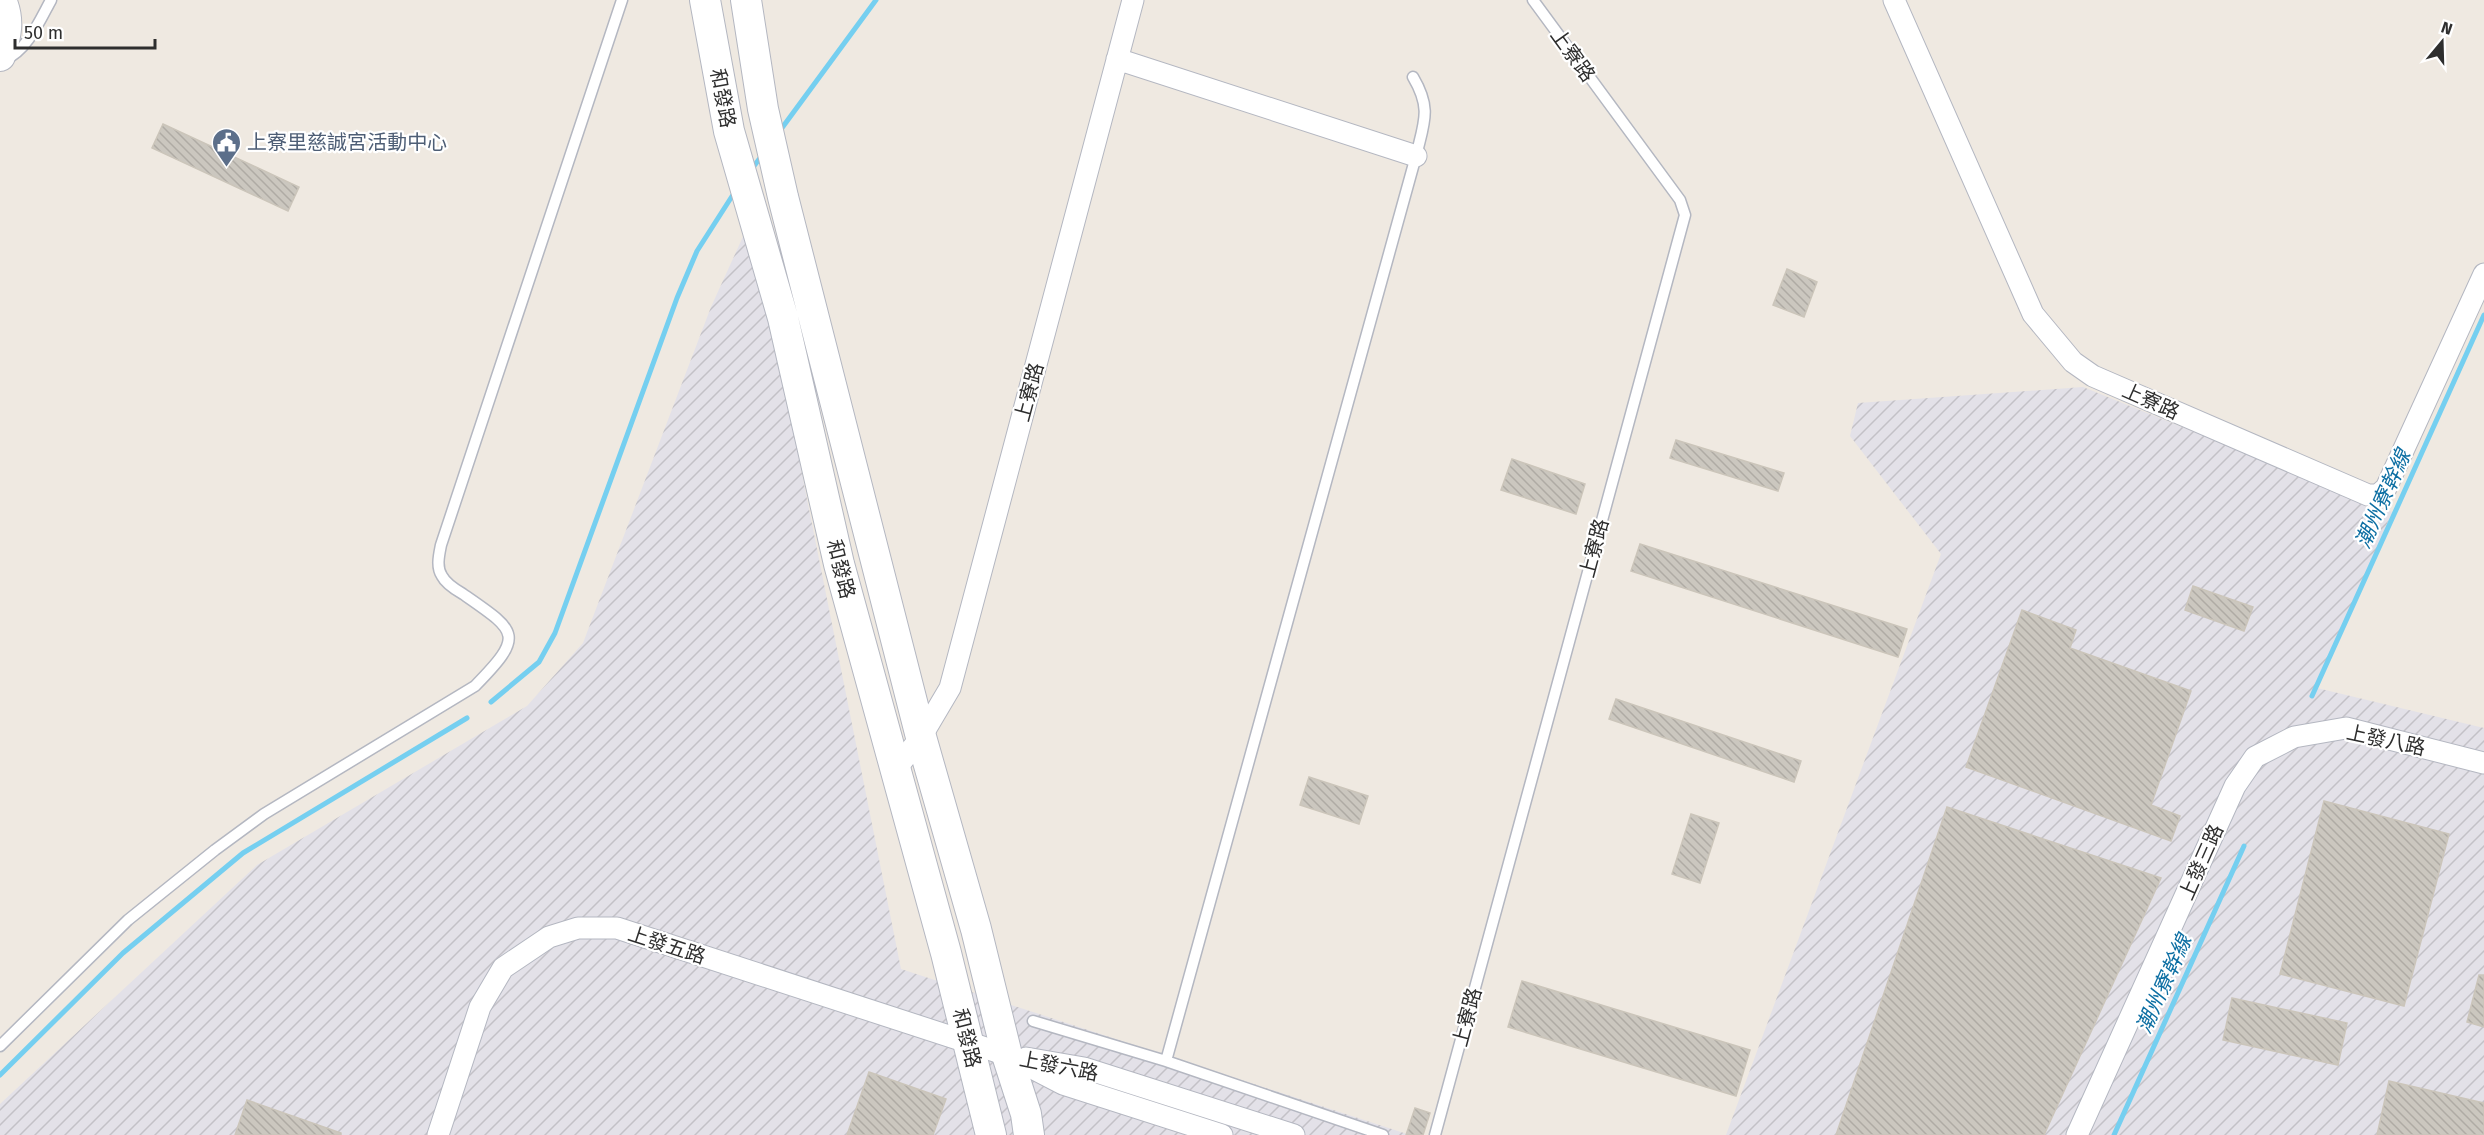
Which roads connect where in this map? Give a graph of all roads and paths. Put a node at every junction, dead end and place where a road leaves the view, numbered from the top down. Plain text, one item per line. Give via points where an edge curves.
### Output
1 (1, 0) edge
2 (51, 0) edge
3 (622, 0) edge
4 (705, 0) edge
5 (746, 0) edge
6 (1133, 0) edge
7 (1533, 0) edge
8 (1894, 0) edge
9 (0, 56) edge
10 (1117, 59) junction
11 (0, 61) edge
12 (1413, 77) dead end
13 (1416, 156) junction
14 (2484, 274) edge
15 (921, 737) junction
16 (2484, 763) edge
17 (896, 770) junction
18 (2235, 786) joint
19 (1033, 1021) dead end
20 (968, 1043) junction
21 (0, 1046) edge
22 (1007, 1055) junction
23 (1166, 1061) junction
24 (438, 1135) edge
25 (991, 1135) edge
26 (1029, 1135) edge
27 (1222, 1135) edge
28 (1294, 1135) edge
29 (1383, 1135) edge
30 (1435, 1135) edge
31 (2077, 1135) edge

1 - 9 street via 7,13 7,31
2 - 11 lane via 15,55
3 - 21 lane via 441,544 438,563 442,577 500,619 509,632 508,646 500,661 475,686 264,814 215,850 128,920
4 - 17 street, 和發路 via 729,130 783,318 839,564
5 - 15 street, 和發路 via 763,109 783,197
6 - 10 street, 上寮路
7 - 30 lane, 上寮路 via 1680,200 1684,215
8 - 14 street, 上寮路 via 2033,314 2073,362 2093,375 2368,495 2378,495 2386,488
10 - 13 street
10 - 15 street, 上寮路 via 950,688
12 - 13 lane via 1423,94 1425,114
13 - 23 lane
15 - 17 street, 上寮路
15 - 22 street, 和發路
16 - 18 street, 上發八路 via 2346,728 2294,736 2255,757
17 - 20 street, 和發路
18 - 31 street, 上發三路
19 - 23 lane
20 - 22 street, 上發五路
20 - 24 street, 上發五路 via 617,928 578,928 549,937 503,968 480,1007
20 - 25 street, 和發路
22 - 26 street, 和發路
22 - 27 street, 上發六路 via 1063,1084
22 - 28 street, 上發六路 via 1084,1068
23 - 29 lane

